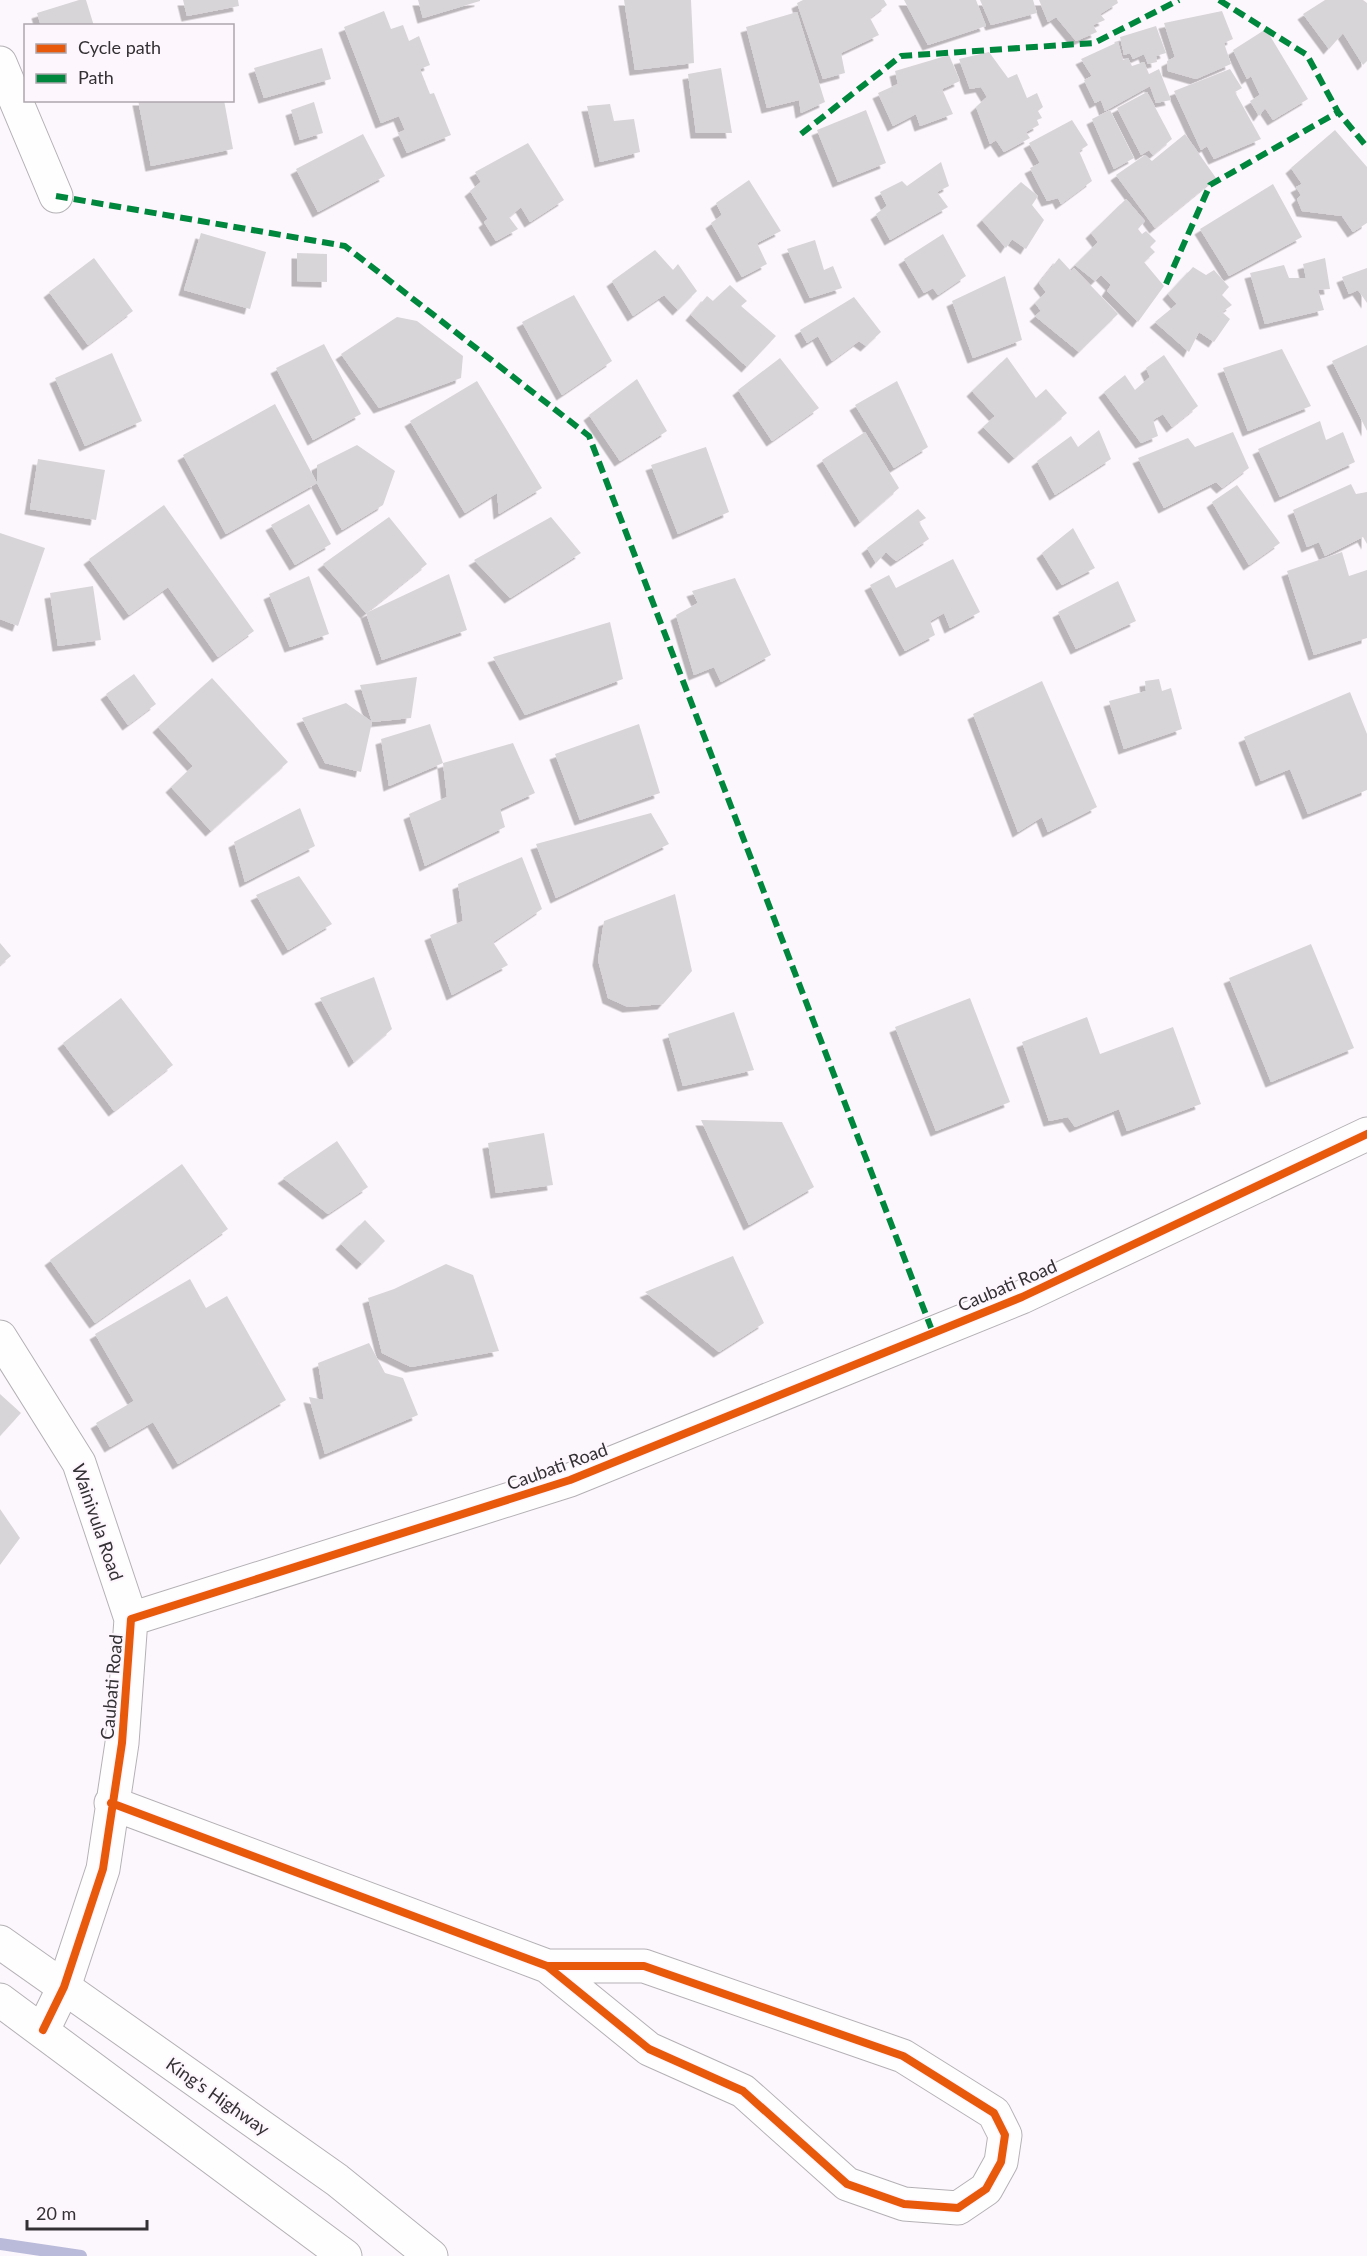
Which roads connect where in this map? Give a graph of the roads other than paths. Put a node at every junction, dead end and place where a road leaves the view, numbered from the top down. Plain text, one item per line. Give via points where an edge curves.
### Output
1 (0, 63) edge
2 (56, 196) dead end
3 (1367, 1134) edge
4 (0, 1337) edge
5 (131, 1619) junction
6 (111, 1803) junction
7 (0, 1942) edge
8 (547, 1966) junction
9 (64, 1987) junction
10 (0, 2000) edge
11 (43, 2030) junction
12 (345, 2256) edge
13 (431, 2256) edge

1 - 2 main road
3 - 5 main road, Caubati Road via 1022,1297 570,1480
4 - 5 main road, Wainivula Road via 79,1463
5 - 6 main road, Caubati Road via 122,1743
6 - 8 main road
6 - 9 main road, Caubati Road via 104,1869
7 - 9 main road, King's Highway
8 - 8 main road via 644,1966 903,2056 994,2113 1005,2135 1001,2162 986,2189 958,2208 904,2204 847,2184 742,2091 649,2049
9 - 11 main road, Caubati Road
9 - 13 main road, King's Highway via 337,2180
10 - 11 main road
11 - 12 main road

